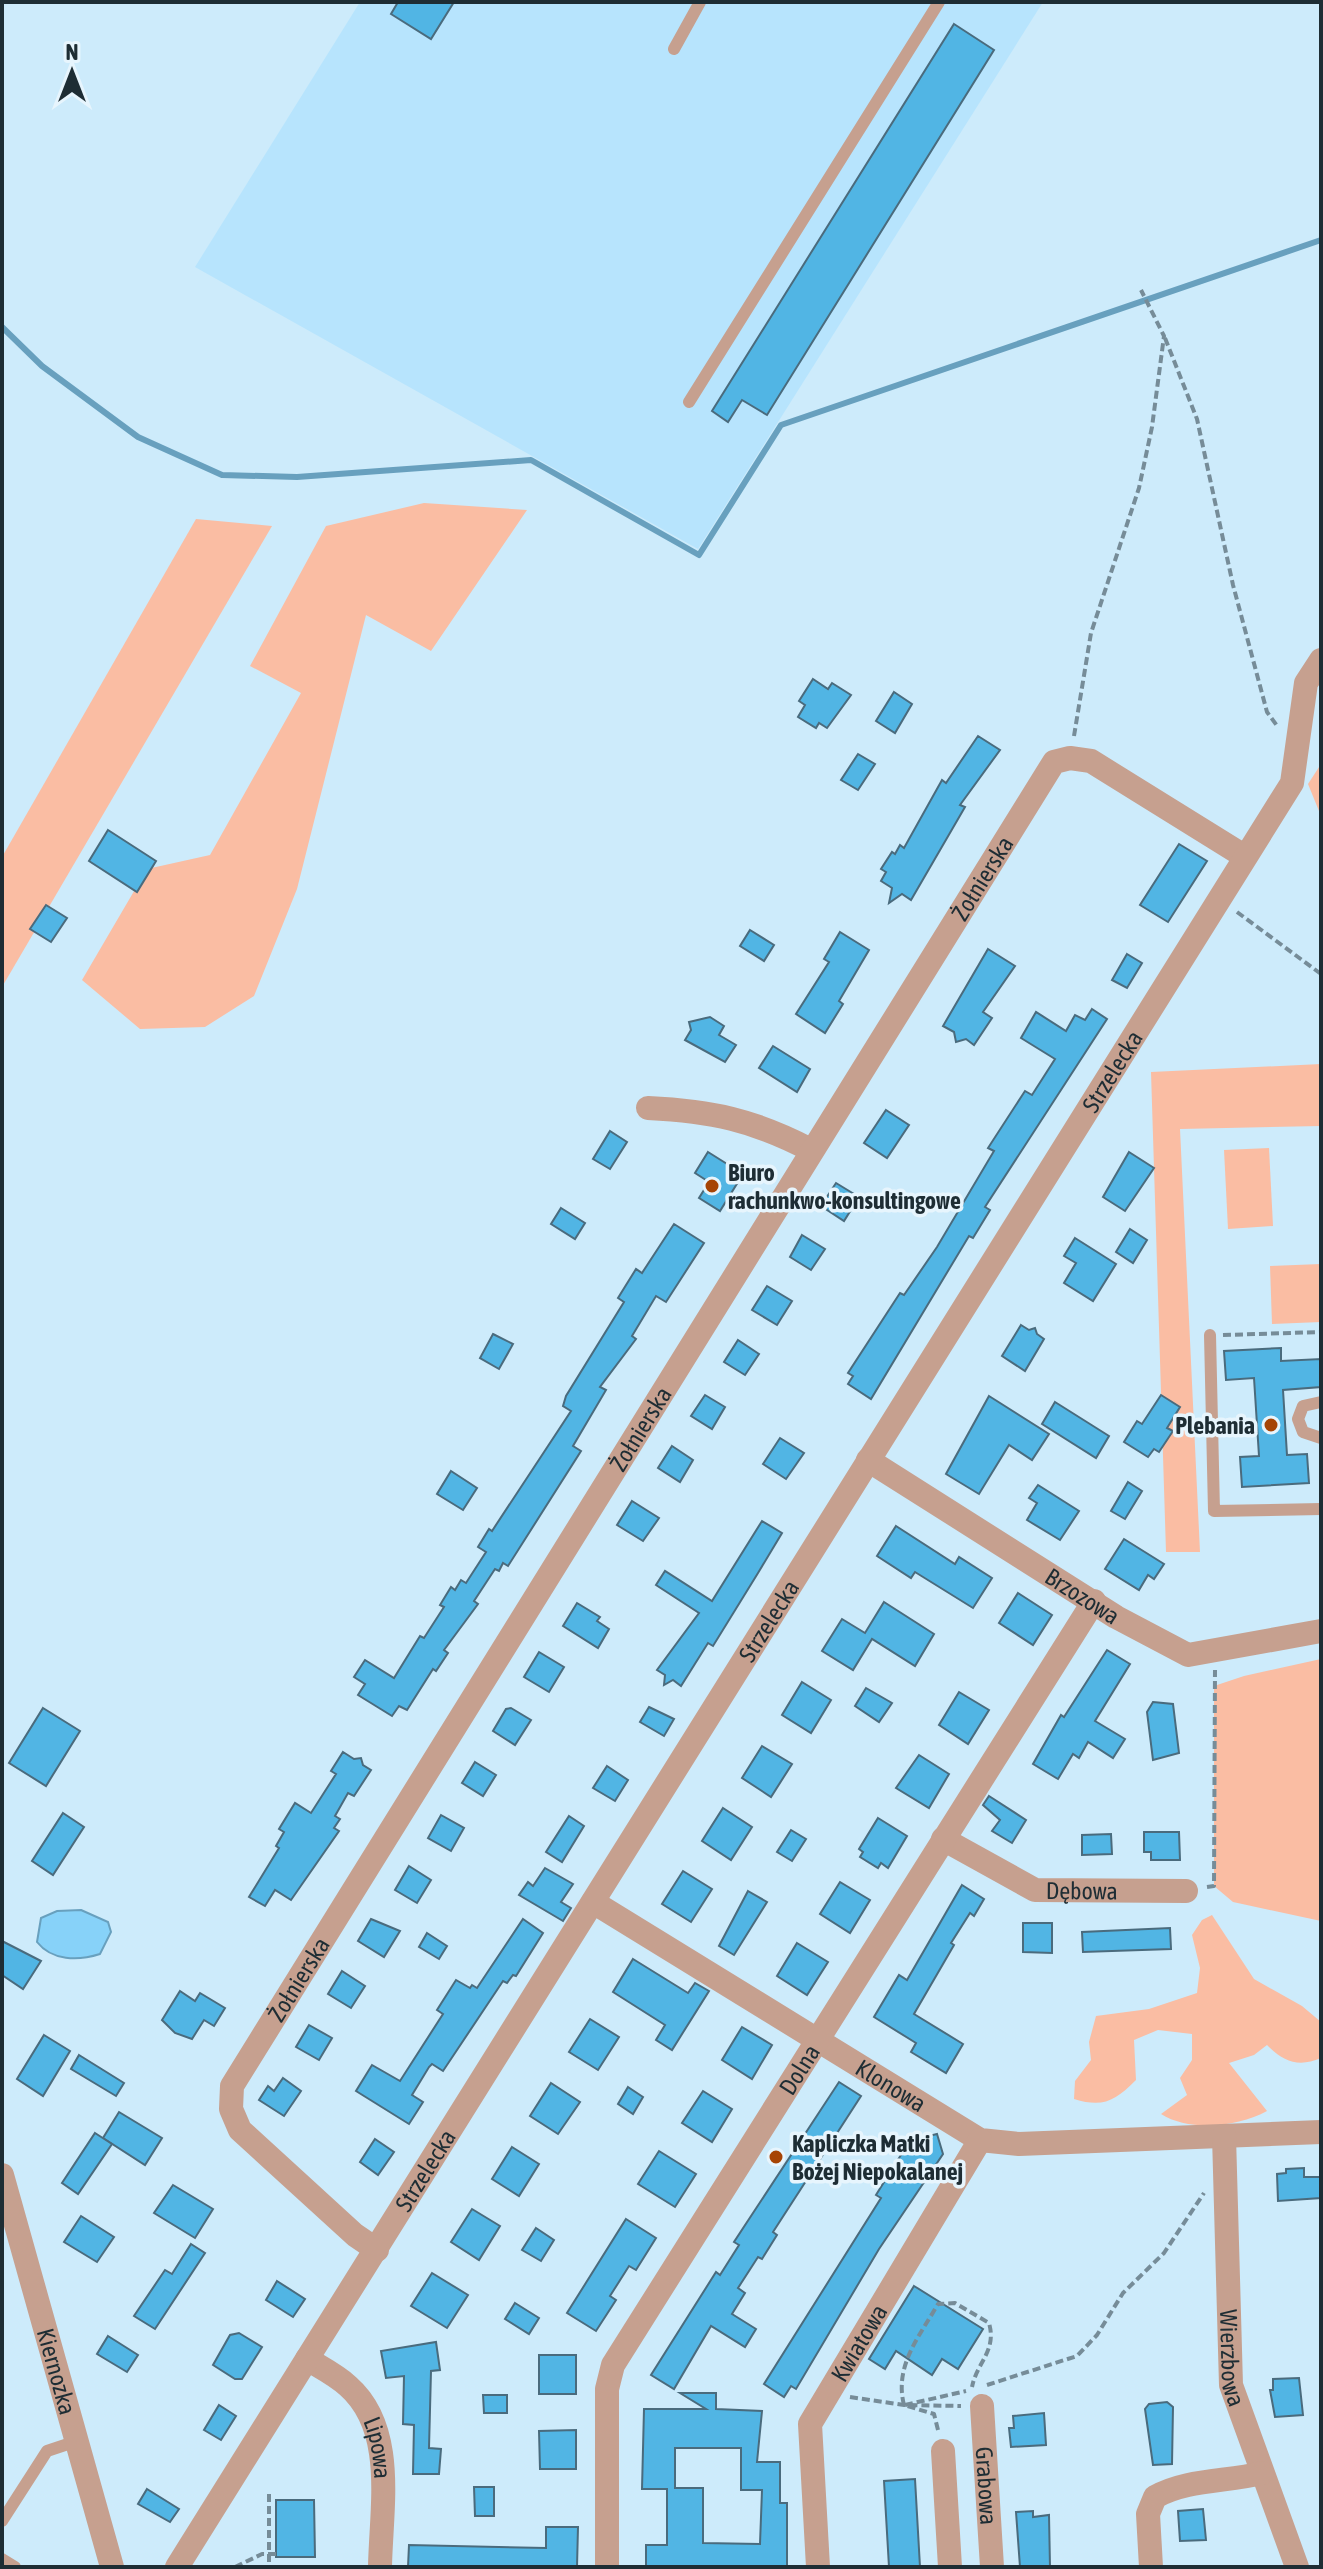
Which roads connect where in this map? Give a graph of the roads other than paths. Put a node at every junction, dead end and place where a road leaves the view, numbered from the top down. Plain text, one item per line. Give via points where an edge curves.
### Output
1 (700, 2) edge
2 (939, 2) edge
3 (674, 49) dead end
4 (689, 402) dead end
5 (1321, 660) edge
6 (1244, 856) junction
7 (648, 1108) dead end
8 (811, 1150) junction
9 (1210, 1335) road end
10 (1321, 1402) edge
11 (1321, 1438) edge
12 (868, 1460) junction
13 (1321, 1509) edge
14 (1094, 1601) junction
15 (1321, 1631) edge
16 (943, 1839) junction
17 (1186, 1891) road end
18 (593, 1902) junction
19 (819, 2040) junction
20 (1321, 2132) edge
21 (1224, 2136) junction
22 (980, 2140) junction
23 (2, 2175) edge
24 (377, 2250) junction
25 (307, 2359) junction
26 (977, 2398) road end
27 (77, 2441) junction
28 (943, 2451) road end
29 (1262, 2473) junction
30 (2, 2521) edge
31 (2, 2559) edge
32 (15, 2567) edge
33 (112, 2567) edge
34 (177, 2567) edge
35 (380, 2567) edge
36 (607, 2567) edge
37 (818, 2567) edge
38 (950, 2567) edge
39 (992, 2567) edge
40 (1151, 2567) edge
41 (1297, 2567) edge

1 - 3 lane
2 - 4 lane
5 - 6 street, Strzelecka via 1306,683 1292,783
6 - 8 street, Żołnierska via 1091,761 1054,762
6 - 12 street, Strzelecka
7 - 8 street via 703,1111 762,1125
8 - 24 street, Żołnierska via 232,2086 231,2109 240,2130
9 - 13 lane via 1214,1511
10 - 11 lane via 1303,1406 1298,1419 1303,1432
12 - 14 street, Brzozowa
12 - 18 street, Strzelecka
14 - 15 street, Brzozowa via 1188,1655
14 - 16 street, Dolna
16 - 17 street, Dębowa via 1035,1890
16 - 19 street, Dolna
18 - 19 street, Klonowa
18 - 24 street, Strzelecka
19 - 22 street, Klonowa
19 - 36 street, Dolna via 613,2365 607,2389
20 - 21 street, Klonowa
21 - 22 street, Klonowa via 1019,2144
21 - 29 street, Wierzbowa via 1231,2385
22 - 37 street, Kwiatowa via 810,2424
23 - 27 street, Kiernozka
24 - 25 street, Strzelecka
25 - 34 street, Strzelecka
25 - 35 street, Lipowa via 348,2386 371,2415 382,2449
26 - 39 street, Grabowa
27 - 30 lane via 47,2451
27 - 33 street, Kiernozka
28 - 38 street
29 - 40 street via 1188,2485 1155,2497 1148,2514
29 - 41 street, Wierzbowa
31 - 32 lane

